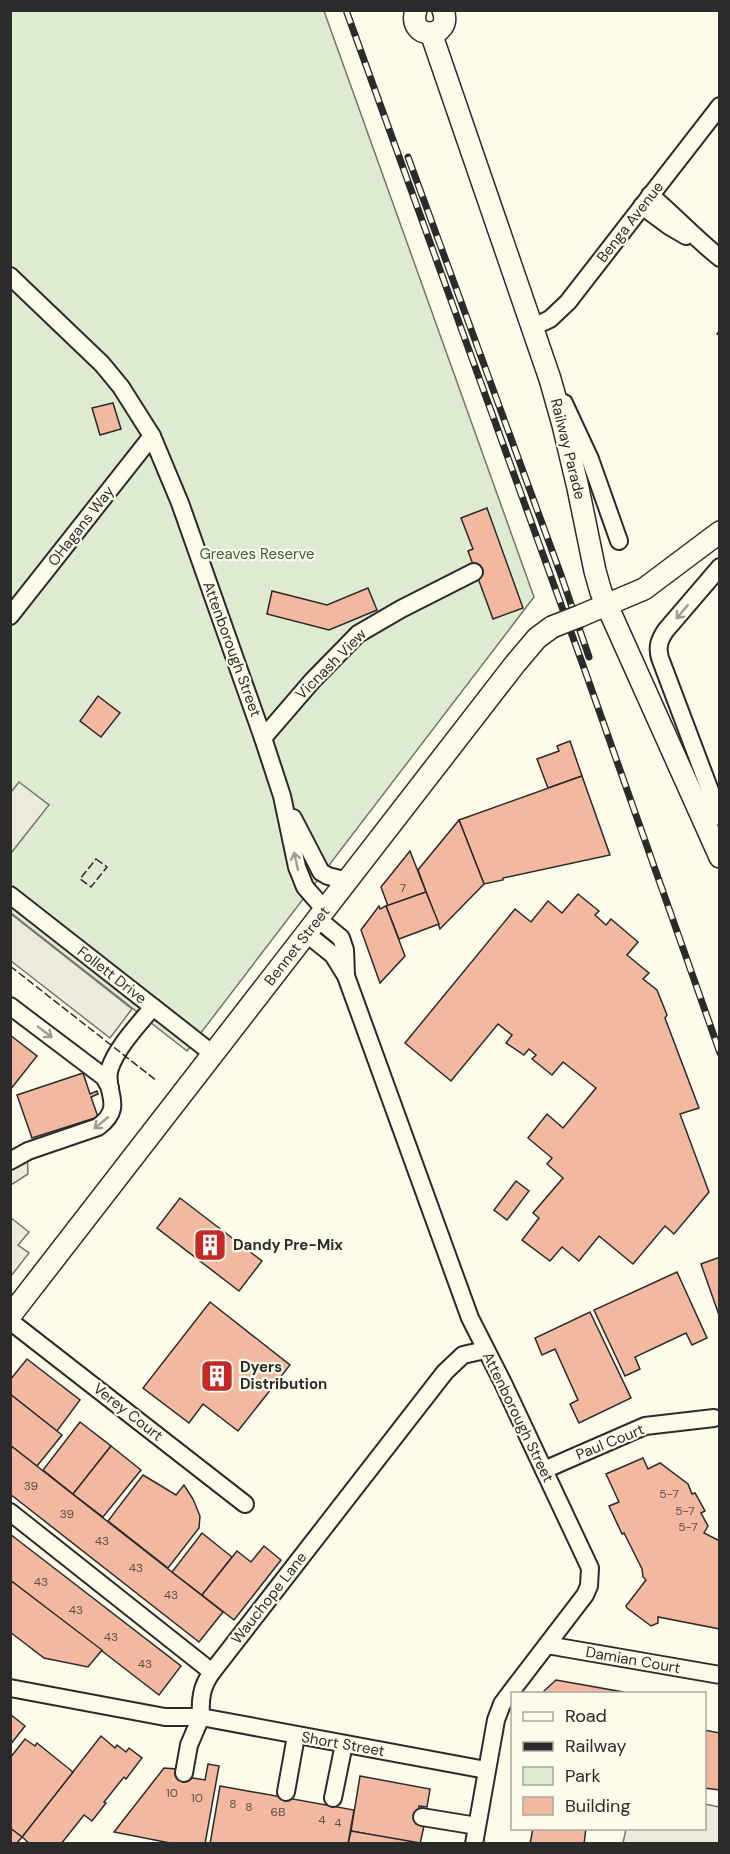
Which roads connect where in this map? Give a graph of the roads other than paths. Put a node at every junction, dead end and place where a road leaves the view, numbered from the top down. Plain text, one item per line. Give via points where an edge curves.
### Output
1 (416, 10) edge
2 (444, 11) edge
3 (431, 33) junction
4 (720, 106) edge
5 (646, 201) junction
6 (720, 258) edge
7 (10, 276) edge
8 (533, 327) junction
9 (544, 360) junction
10 (152, 436) junction
11 (720, 532) edge
12 (620, 541) dead end
13 (720, 567) edge
14 (474, 572) dead end
15 (606, 605) junction
16 (10, 616) edge
17 (263, 738) junction
18 (282, 796) junction
19 (720, 817) edge
20 (720, 858) edge
21 (348, 881) junction
22 (10, 895) edge
23 (316, 921) junction
24 (10, 1006) edge
25 (153, 1007) junction
26 (119, 1051) junction
27 (213, 1054) junction
28 (79, 1058) junction
29 (113, 1097) junction
30 (10, 1161) edge
31 (10, 1316) edge
32 (10, 1321) edge
33 (485, 1350) junction
34 (714, 1418) dead end
35 (544, 1470) junction
36 (245, 1504) dead end
37 (10, 1512) edge
38 (547, 1645) junction
39 (212, 1672) junction
40 (720, 1675) edge
41 (10, 1688) edge
42 (511, 1692) edge
43 (511, 1692) edge
44 (201, 1718) junction
45 (296, 1736) junction
46 (344, 1744) junction
47 (486, 1770) junction
48 (184, 1773) dead end
49 (286, 1792) dead end
50 (333, 1798) dead end
51 (422, 1817) dead end
52 (477, 1826) junction
53 (474, 1844) edge

1 - 3 main road, Railway Parade via 418,28
2 - 3 main road via 443,26
3 - 8 main road, Railway Parade
4 - 5 street, Benga Avenue
5 - 6 street via 669,226
5 - 8 street, Benga Avenue via 562,309
7 - 10 street, Attenborough Street via 102,364
8 - 9 main road, Railway Parade
9 - 12 street via 585,448
9 - 15 main road, Railway Parade
10 - 16 street, OHagans Way
10 - 17 street, Attenborough Street via 180,503
11 - 15 main road, Bennet Street via 649,586
13 -> 19 street via 666,630 658,648
14 - 17 street, Vicnash View via 358,634
15 - 20 main road, Railway Parade
15 - 21 main road, Bennet Street, bridge via 552,627 537,638
17 - 18 street, Attenborough Street
18 - 21 street, Attenborough Street via 320,871
23 -> 18 street, Attenborough Street via 310,894 297,867
21 - 23 main road, Bennet Street
22 - 25 street, Follett Drive
23 - 27 main road, Bennet Street
23 - 33 street, Attenborough Street via 342,940 346,976
24 -> 28 street
25 - 26 street
25 - 27 street, Follett Drive
26 - 28 street via 99,1063
26 - 29 street via 109,1072
27 - 31 main road, Bennet Street
28 - 29 street via 106,1079
29 -> 30 street via 111,1112 98,1127
32 - 36 street, Verey Court
33 - 35 street, Attenborough Street
33 - 39 street, Wauchope Lane via 464,1355 445,1372
34 - 35 street, Paul Court via 645,1426
35 - 38 street, Attenborough Street via 590,1574 585,1595
37 - 39 street
38 - 40 street, Damian Court
38 - 43 street, Attenborough Street
39 - 44 street, Wauchope Lane via 201,1692
41 - 44 street via 165,1718
42 - 47 street, Attenborough Street via 496,1720
44 - 45 street, Short Street
44 - 48 street via 189,1745
45 - 46 street, Short Street
45 - 49 street
46 - 47 street, Short Street
46 - 50 street
47 - 52 street, Attenborough Street
51 - 52 street
52 - 53 street, Attenborough Street

